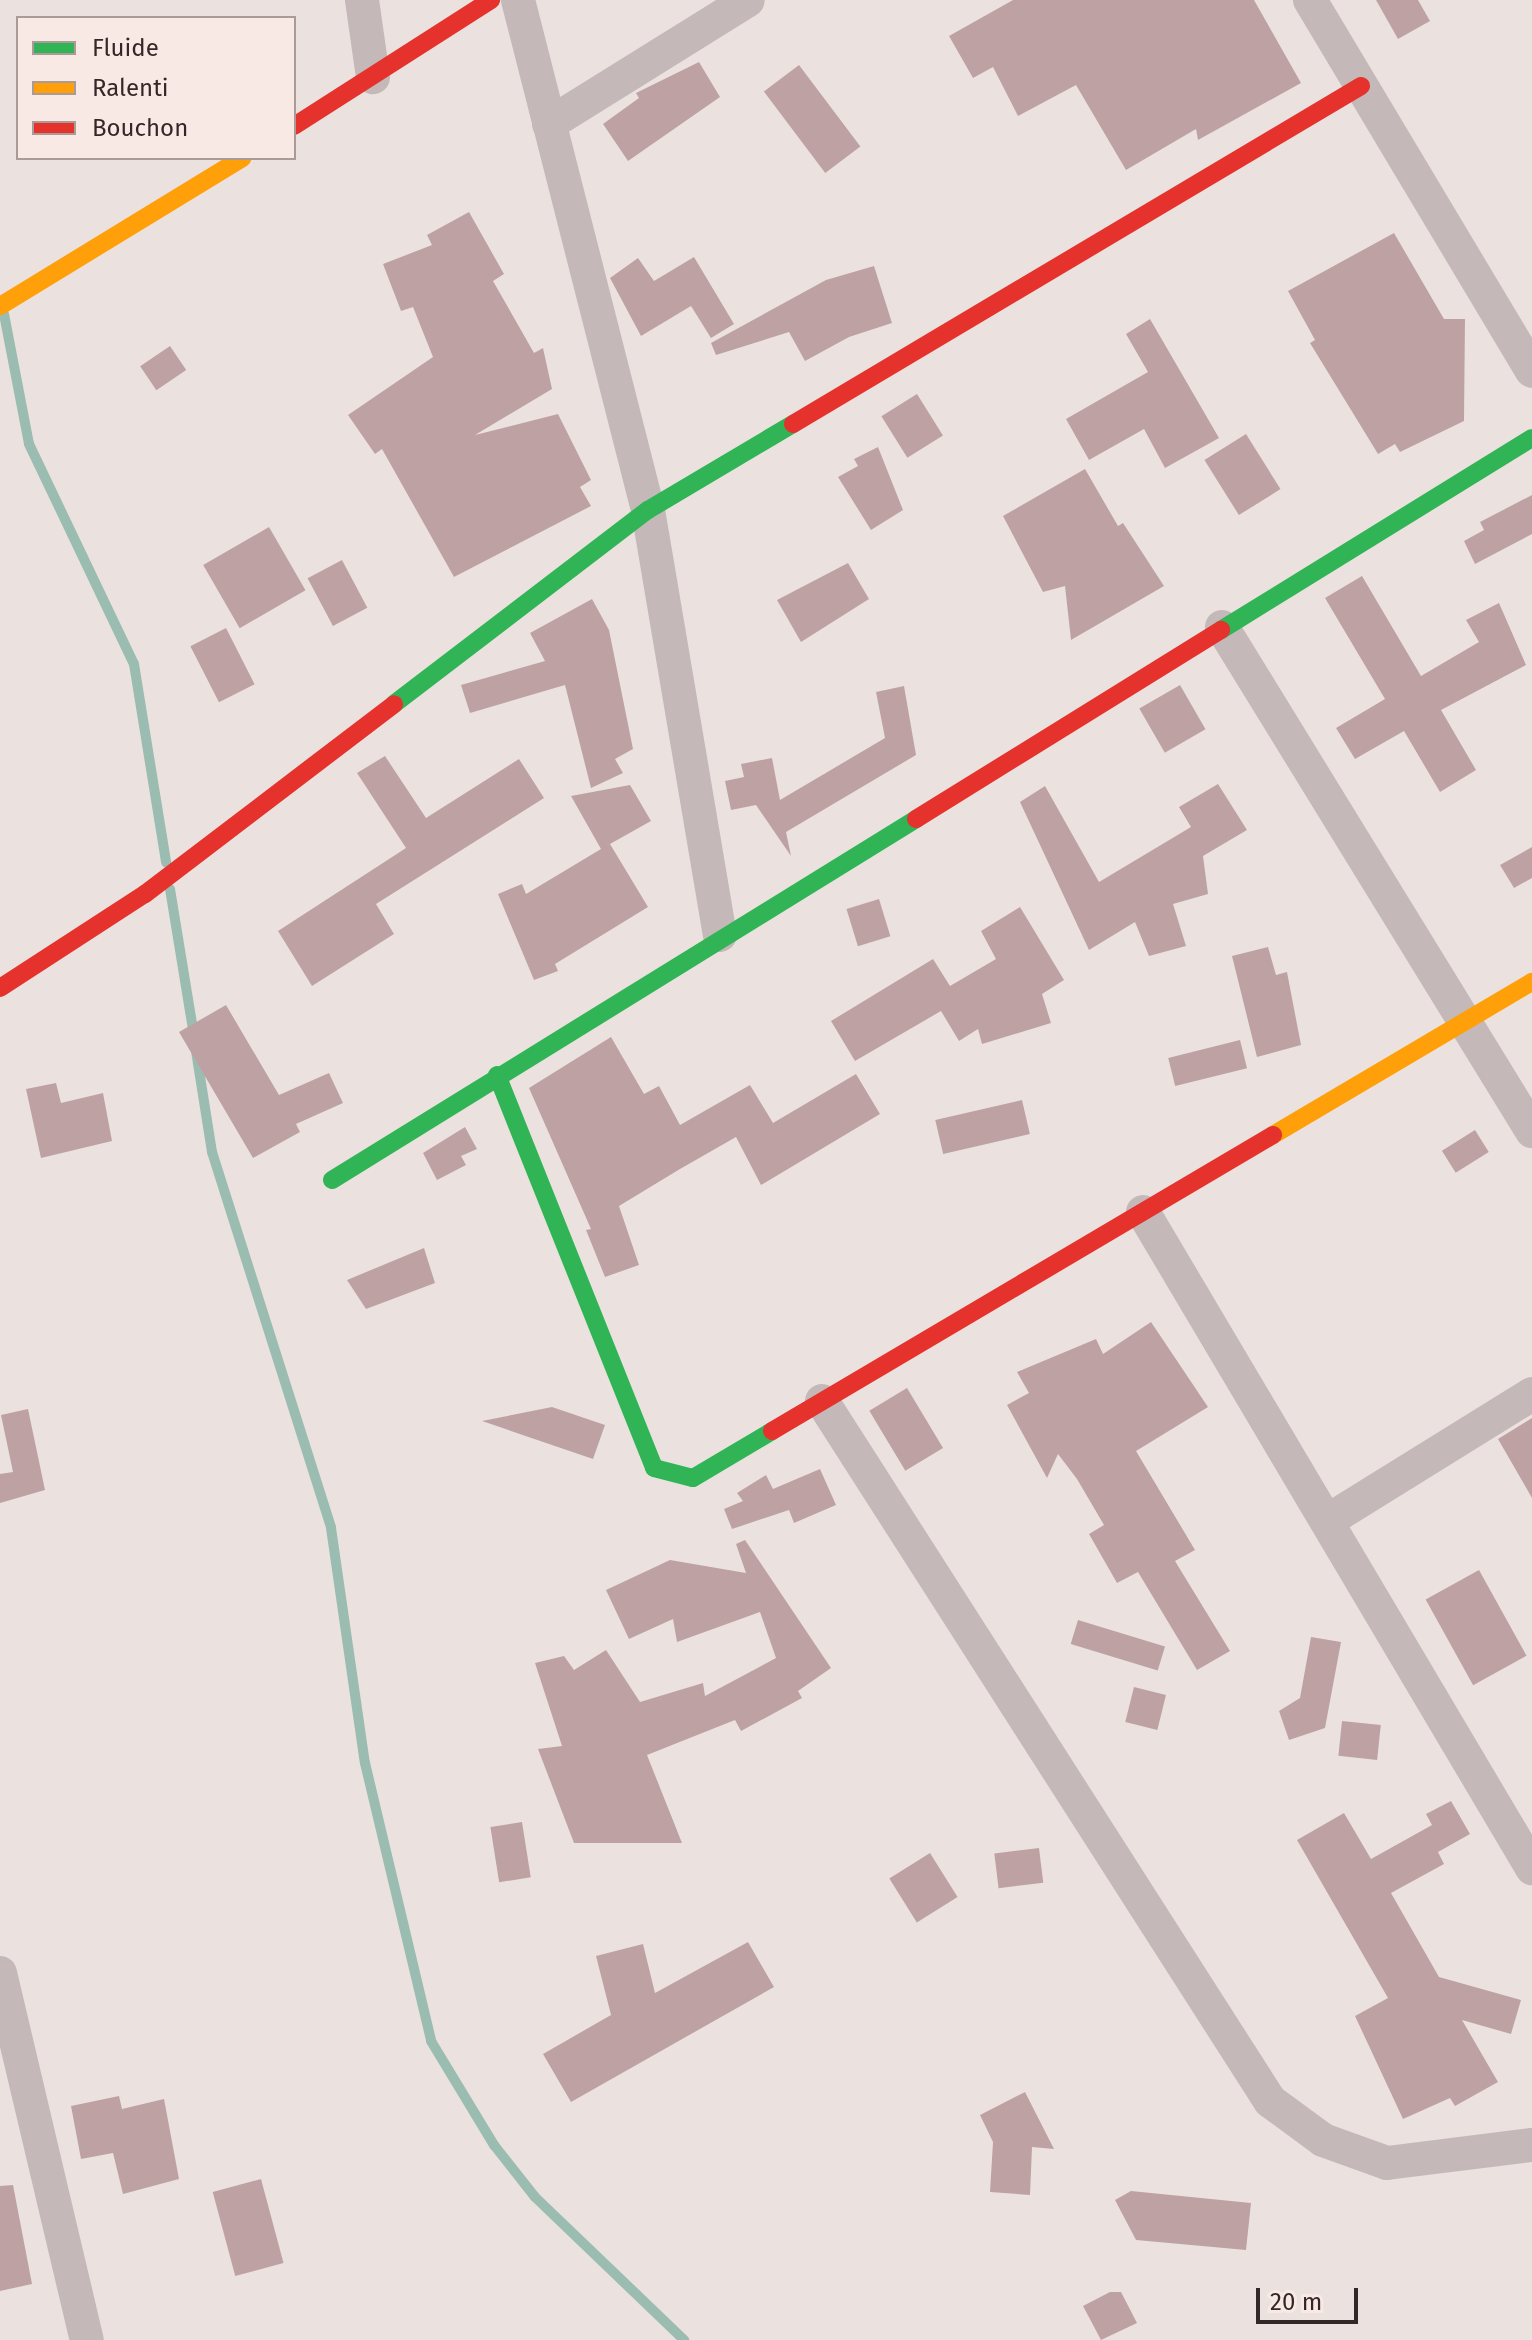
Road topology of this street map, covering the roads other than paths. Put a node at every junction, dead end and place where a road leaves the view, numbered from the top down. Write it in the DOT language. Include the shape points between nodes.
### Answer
graph roads {
  1 [pos="362,0"];
  2 [pos="491,0"];
  3 [pos="518,0"];
  4 [pos="748,0"];
  5 [pos="1310,0"];
  6 [pos="373,77"];
  7 [pos="1361,86"];
  8 [pos="549,124"];
  9 [pos="296,125"];
  10 [pos="239,160"];
  11 [pos="0,306"];
  12 [pos="1532,371"];
  13 [pos="1532,438"];
  14 [pos="648,510"];
  15 [pos="1222,627"];
  16 [pos="720,935"];
  17 [pos="1532,982"];
  18 [pos="0,988"];
  19 [pos="1465,1022"];
  20 [pos="497,1075"];
  21 [pos="1532,1131"];
  22 [pos="332,1180"];
  23 [pos="1143,1212"];
  24 [pos="1532,1394"];
  25 [pos="822,1401"];
  26 [pos="1329,1520"];
  27 [pos="1532,1868"];
  28 [pos="0,1973"];
  29 [pos="1532,2145"];
  30 [pos="87,2340"];
  1 -- 6 [label="street"];
  2 -- 6 [label="street"];
  3 -- 8 [label="street"];
  4 -- 8 [label="street"];
  5 -- 7 [label="street"];
  6 -- 9 [label="street"];
  7 -- 12 [label="street"];
  7 -- 14 [label="street"];
  8 -- 14 [label="street"];
  10 -- 11 [label="street"];
  13 -- 15 [label="street"];
  14 -- 16 [label="street"];
  14 -- 18 [label="street" via="145,894"];
  15 -- 16 [label="street"];
  15 -- 19 [label="street"];
  16 -- 20 [label="street"];
  17 -- 19 [label="street"];
  19 -- 21 [label="street"];
  19 -- 23 [label="street"];
  20 -- 22 [label="street"];
  20 -- 25 [label="street" via="654,1468 693,1478"];
  23 -- 25 [label="street"];
  23 -- 26 [label="street"];
  24 -- 26 [label="street"];
  25 -- 29 [label="street" via="1270,2101 1323,2140 1387,2163"];
  26 -- 27 [label="street"];
  28 -- 30 [label="street"];
}
